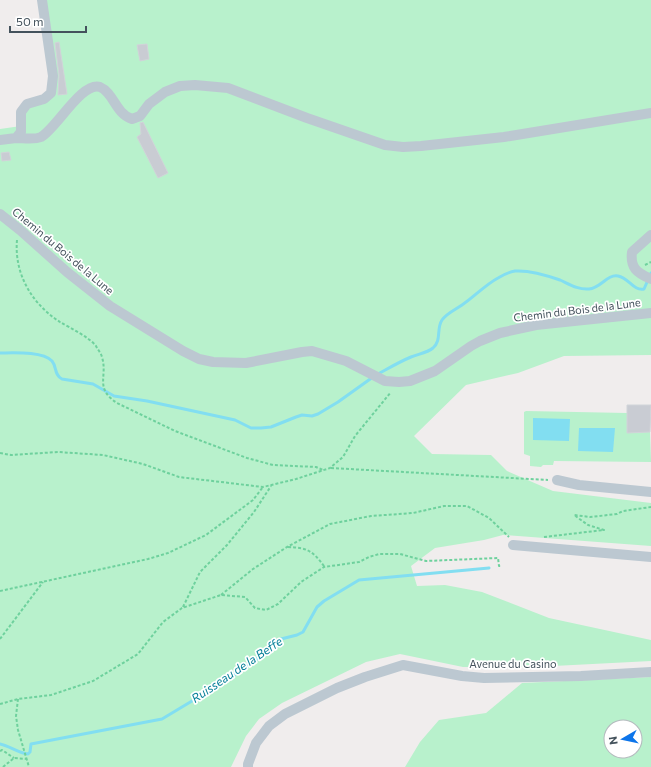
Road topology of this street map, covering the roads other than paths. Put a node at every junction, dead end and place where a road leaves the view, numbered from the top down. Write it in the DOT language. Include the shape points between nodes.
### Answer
graph roads {
  1 [pos="42,0"];
  2 [pos="651,113"];
  3 [pos="16,138"];
  4 [pos="0,140"];
  5 [pos="0,214"];
  6 [pos="651,235"];
  7 [pos="646,277"];
  8 [pos="651,313"];
  9 [pos="557,480"];
  10 [pos="651,492"];
  11 [pos="515,545"];
  12 [pos="651,557"];
  13 [pos="651,672"];
  14 [pos="248,767"];
  1 -- 3 [label="street" via="53,76 51,92 44,99 27,104 21,112 22,132"];
  2 -- 3 [label="street" via="504,137 403,147 385,145 228,88 180,86 165,92 149,104 140,116 132,119 122,113 104,90 94,87 81,94 49,131 39,138"];
  3 -- 4 [label="street"];
  5 -- 8 [label="street, Chemin du Bois de la Lune" via="110,306 183,351 199,359 213,362 246,363 312,351 346,361 387,382 410,381 435,371 471,346 500,333 536,325"];
  6 -- 7 [label="street" via="632,252 631,260 635,268"];
  9 -- 10 [label="street" via="579,485"];
  11 -- 12 [label="street"];
  13 -- 14 [label="street, Avenue du Casino" via="484,678 403,665 338,688 285,714 269,726 256,743"];
}
